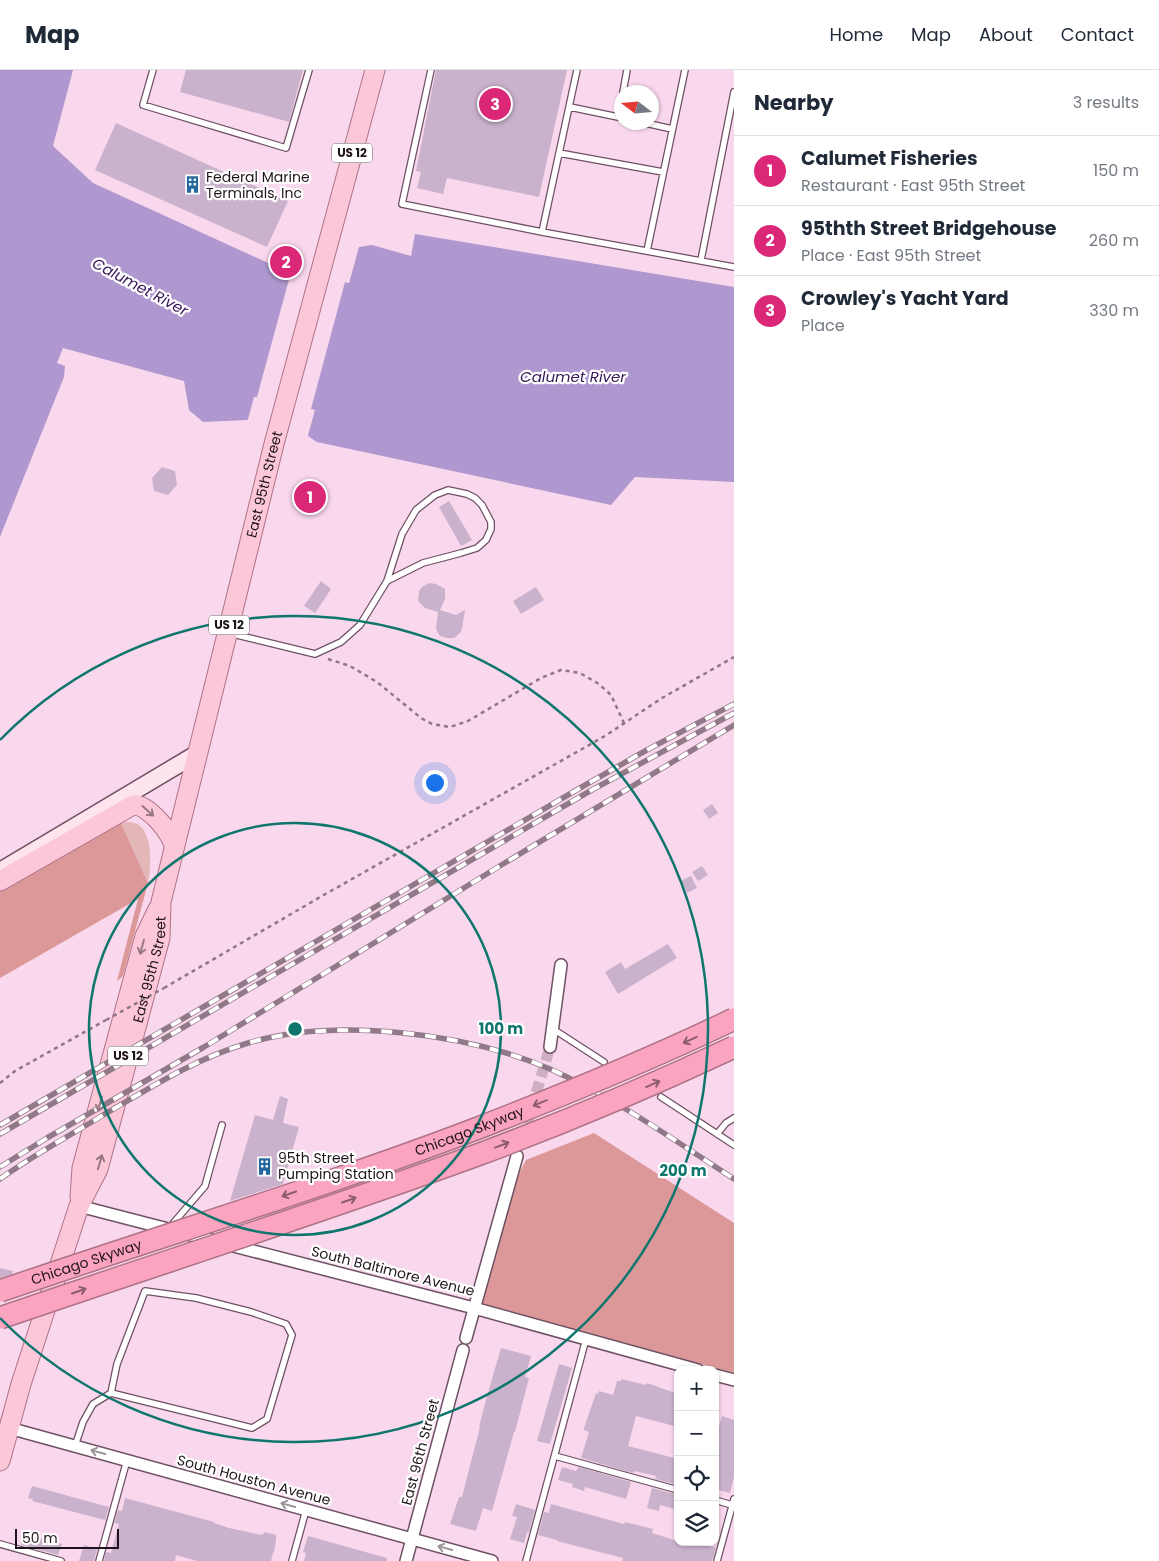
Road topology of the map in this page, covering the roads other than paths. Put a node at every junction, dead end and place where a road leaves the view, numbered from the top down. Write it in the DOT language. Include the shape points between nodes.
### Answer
graph roads {
  1 [pos="152,70"];
  2 [pos="309,70"];
  3 [pos="375,70"];
  4 [pos="431,70"];
  5 [pos="577,70"];
  6 [pos="627,70"];
  7 [pos="685,70"];
  8 [pos="624,85"];
  9 [pos="734,92"];
  10 [pos="570,107"];
  11 [pos="614,117"];
  12 [pos="659,126"];
  13 [pos="672,129"];
  14 [pos="559,153"];
  15 [pos="663,172"];
  16 [pos="542,232"];
  17 [pos="647,251"];
  18 [pos="701,260"];
  19 [pos="734,267"];
  20 [pos="387,581"];
  21 [pos="227,633"];
  22 [pos="198,753"];
  23 [pos="174,847"];
  24 [pos="0,871"];
  25 [pos="0,882"];
  26 [pos="561,966"];
  27 [pos="734,1019"];
  28 [pos="553,1029"];
  29 [pos="550,1047"];
  30 [pos="734,1047"];
  31 [pos="604,1062"];
  32 [pos="661,1097"];
  33 [pos="734,1118"];
  34 [pos="222,1125"];
  35 [pos="717,1134"];
  36 [pos="734,1146"];
  37 [pos="517,1156"];
  38 [pos="79,1206"];
  39 [pos="168,1229"];
  40 [pos="0,1291"];
  41 [pos="474,1308"];
  42 [pos="0,1318"];
  43 [pos="466,1338"];
  44 [pos="586,1339"];
  45 [pos="463,1350"];
  46 [pos="684,1366"];
  47 [pos="719,1375"];
  48 [pos="734,1380"];
  49 [pos="111,1393"];
  50 [pos="9,1428"];
  51 [pos="75,1446"];
  52 [pos="555,1456"];
  53 [pos="127,1460"];
  54 [pos="0,1461"];
  55 [pos="674,1489"];
  56 [pos="719,1500"];
  57 [pos="733,1502"];
  58 [pos="306,1510"];
  59 [pos="412,1539"];
  60 [pos="0,1544"];
  61 [pos="61,1561"];
  62 [pos="99,1561"];
  63 [pos="292,1561"];
  64 [pos="406,1561"];
  65 [pos="492,1561"];
  66 [pos="526,1561"];
  67 [pos="717,1561"];
  1 -- 2 [label="lane" via="143,105 286,148"];
  3 -- 21 [label="main road, East 95th Street / US 12" via="274,444"];
  4 -- 16 [label="lane" via="402,204"];
  5 -- 10 [label="lane"];
  6 -- 8 [label="lane"];
  7 -- 13 [label="lane"];
  9 -- 18 [label="lane"];
  10 -- 11 [label="lane"];
  10 -- 14 [label="lane"];
  12 -- 13 [label="lane"];
  13 -- 15 [label="lane"];
  14 -- 15 [label="lane"];
  14 -- 16 [label="lane"];
  15 -- 17 [label="lane"];
  16 -- 17 [label="lane"];
  17 -- 18 [label="lane"];
  18 -- 19 [label="lane"];
  20 -- 20 [label="lane" via="402,534 423,503 448,490 467,494 482,505 491,529 477,548 423,563"];
  20 -- 21 [label="lane" via="360,625 341,642 315,654"];
  21 -- 22 [label="main road, East 95th Street / US 12"];
  22 -- 23 [label="main road, East 95th Street / US 12"];
  22 -- 24 [label="main road"];
  25 -- 23 [label="main road, one-way" via="133,804 142,806 161,822"];
  23 -- 38 [label="main road, East 95th Street / US 12" via="161,902 160,938 98,1169"];
  26 -- 28 [label="street"];
  27 -- 40 [label="highway, Chicago Skyway, one-way, bridge" via="624,1069 472,1130"];
  28 -- 29 [label="street"];
  28 -- 31 [label="lane"];
  42 -- 30 [label="highway, Chicago Skyway, one-way, bridge" via="481,1154"];
  32 -- 35 [label="lane"];
  33 -- 35 [label="lane"];
  34 -- 39 [label="lane" via="204,1186"];
  35 -- 36 [label="lane"];
  37 -- 41 [label="street"];
  38 -- 39 [label="street, South Baltimore Avenue"];
  38 -- 50 [label="main road, East 95th Street / US 12"];
  39 -- 41 [label="street, South Baltimore Avenue"];
  41 -- 43 [label="street"];
  41 -- 44 [label="street, South Baltimore Avenue"];
  44 -- 46 [label="street, South Baltimore Avenue"];
  44 -- 52 [label="lane"];
  45 -- 59 [label="street, East 96th Street"];
  47 -- 48 [label="street"];
  49 -- 49 [label="lane" via="252,1428 267,1418 292,1336 286,1324 251,1312 196,1298 145,1291 117,1364"];
  49 -- 51 [label="lane" via="93,1404"];
  50 -- 51 [label="street, South Houston Avenue"];
  50 -- 54 [label="main road, East 95th Street / US 12"];
  53 -- 51 [label="street, South Houston Avenue, one-way"];
  52 -- 55 [label="lane"];
  52 -- 66 [label="lane"];
  58 -- 53 [label="street, South Houston Avenue, one-way"];
  53 -- 62 [label="lane"];
  56 -- 57 [label="lane"];
  57 -- 67 [label="lane"];
  58 -- 59 [label="street, South Houston Avenue"];
  58 -- 63 [label="lane"];
  59 -- 64 [label="street, East 96th Street"];
  65 -- 59 [label="street, South Houston Avenue, one-way"];
  60 -- 61 [label="lane"];
}
